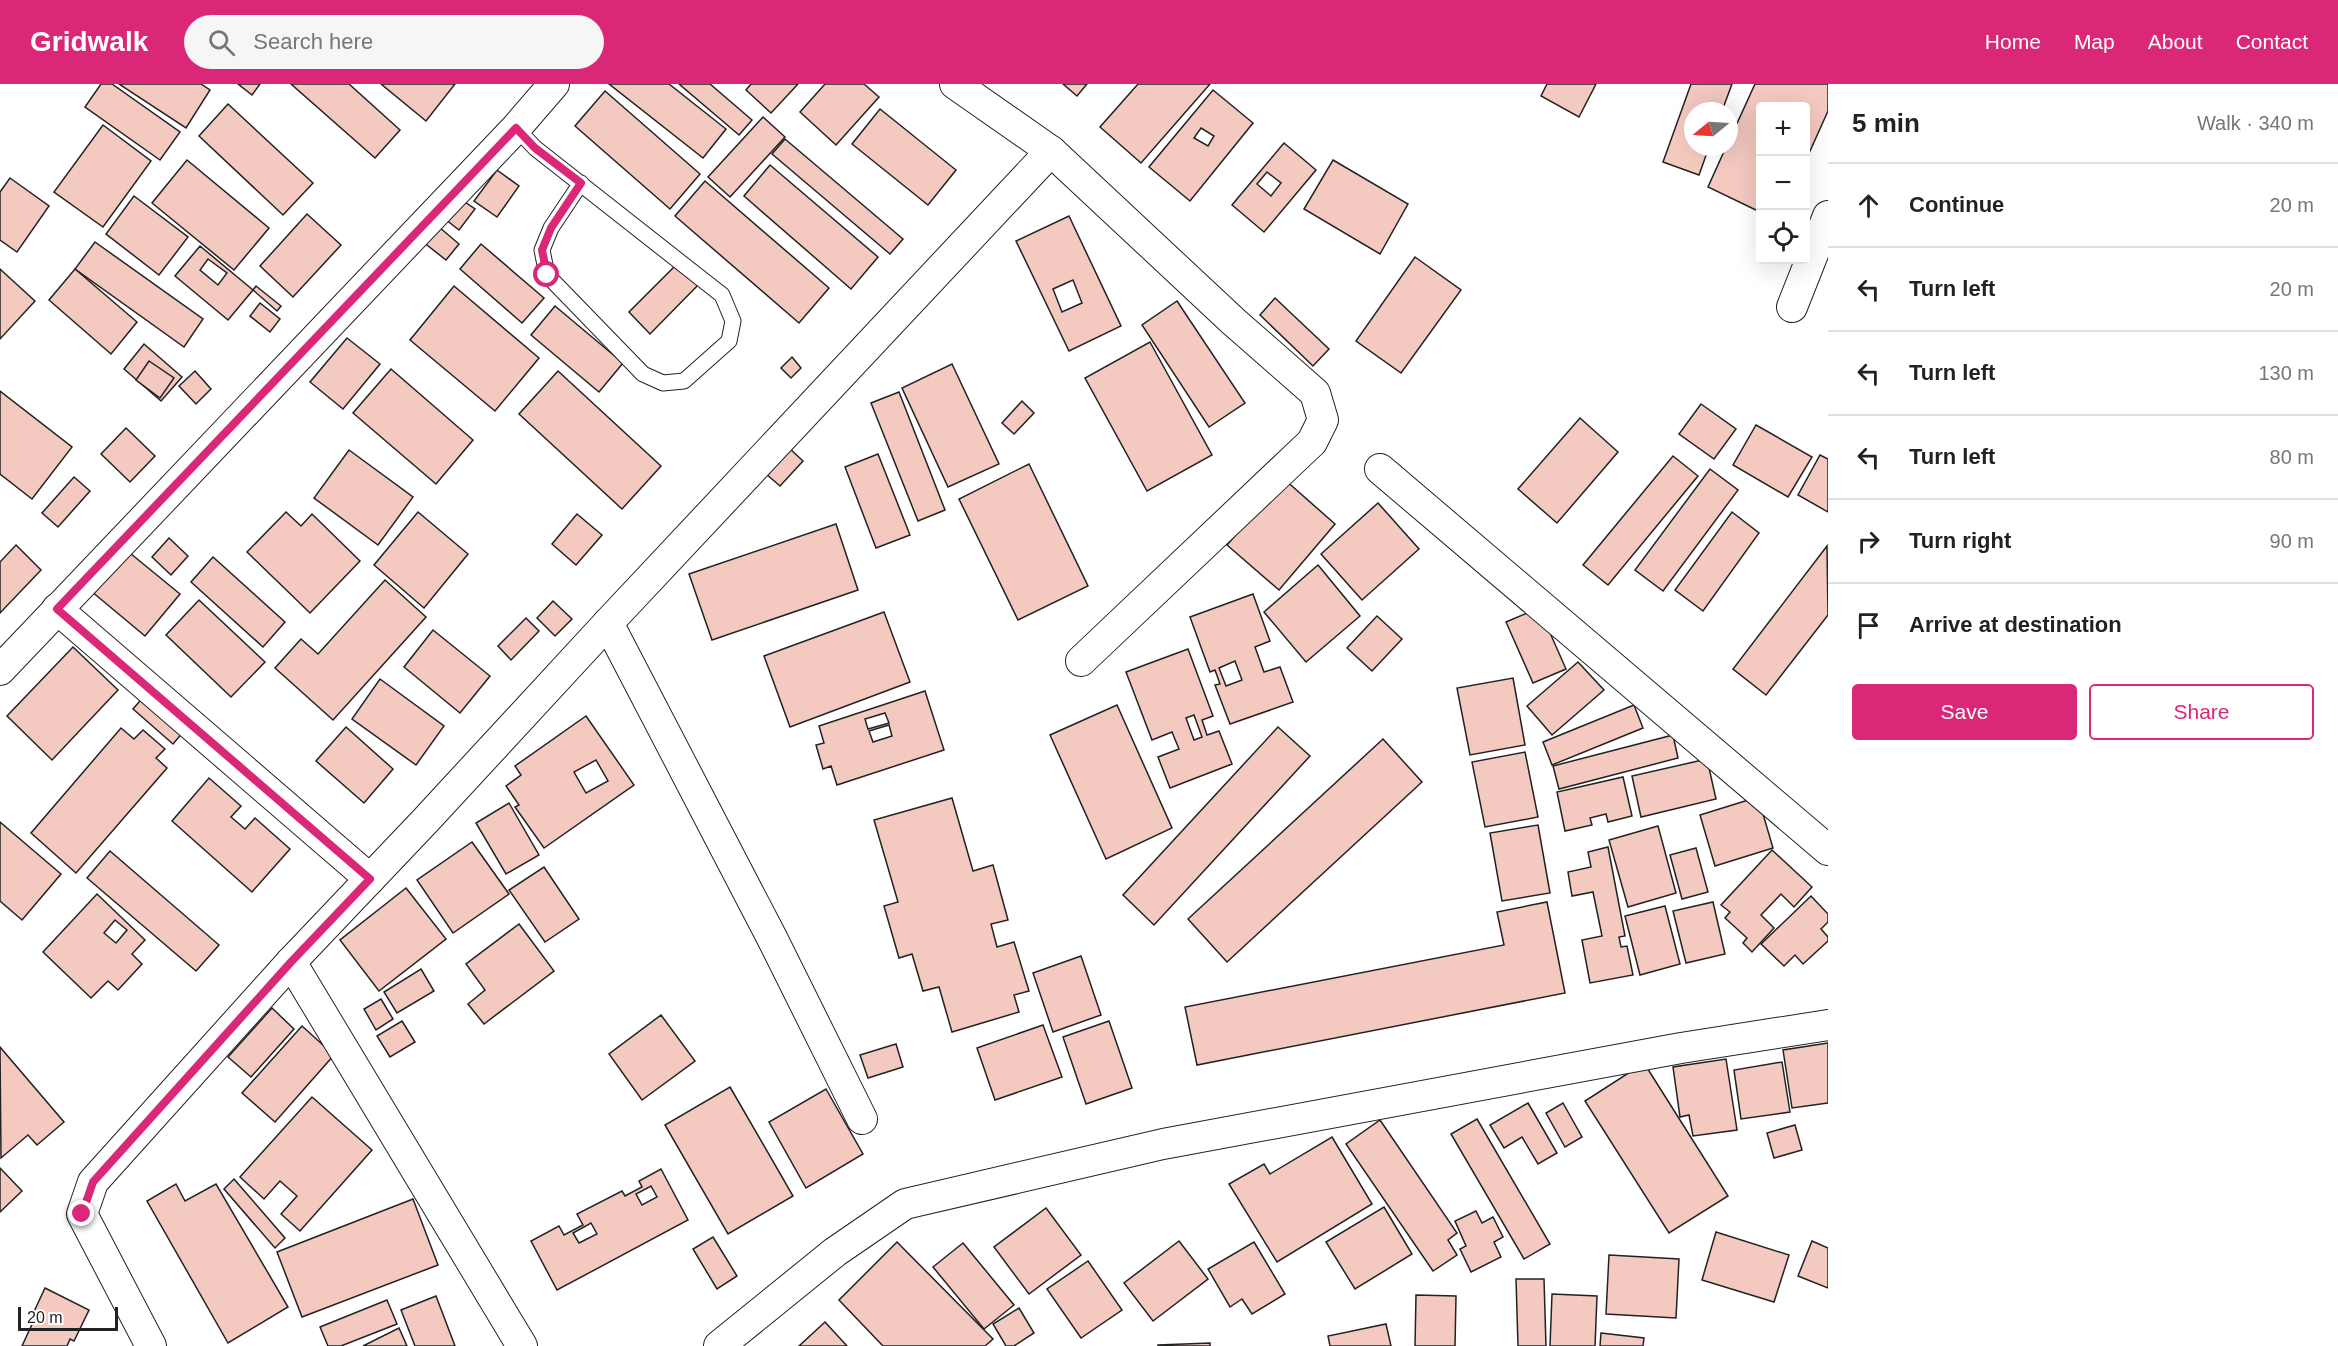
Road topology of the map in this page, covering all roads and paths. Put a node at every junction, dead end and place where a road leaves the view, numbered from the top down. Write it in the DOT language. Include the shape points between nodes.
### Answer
graph roads {
  1 [pos="554,84"];
  2 [pos="955,84"];
  3 [pos="516,128"];
  4 [pos="1051,151"];
  5 [pos="581,183"];
  6 [pos="1828,216"];
  7 [pos="1792,307"];
  8 [pos="1380,469"];
  9 [pos="57,609"];
  10 [pos="608,623"];
  11 [pos="1081,661"];
  12 [pos="0,670"];
  13 [pos="1828,850"];
  14 [pos="370,879"];
  15 [pos="291,962"];
  16 [pos="1828,1025"];
  17 [pos="862,1119"];
  18 [pos="151,1346"];
  19 [pos="522,1346"];
  20 [pos="719,1346"];
  1 -- 3 [label="street"];
  2 -- 4 [label="street"];
  3 -- 5 [label="lane"];
  3 -- 9 [label="street"];
  4 -- 10 [label="street"];
  4 -- 11 [label="street" via="1315,393 1323,420 1312,442"];
  5 -- 5 [label="lane" via="722,295 733,321 729,341 684,381 663,383 643,374 547,275 542,250 551,228"];
  6 -- 7 [label="street"];
  8 -- 13 [label="street"];
  9 -- 12 [label="street"];
  9 -- 14 [label="street"];
  10 -- 14 [label="street"];
  10 -- 17 [label="street"];
  14 -- 15 [label="street"];
  15 -- 18 [label="street" via="93,1182 82,1214"];
  15 -- 19 [label="street"];
  16 -- 20 [label="street" via="1682,1047 1163,1144 905,1204 835,1252"];
}
